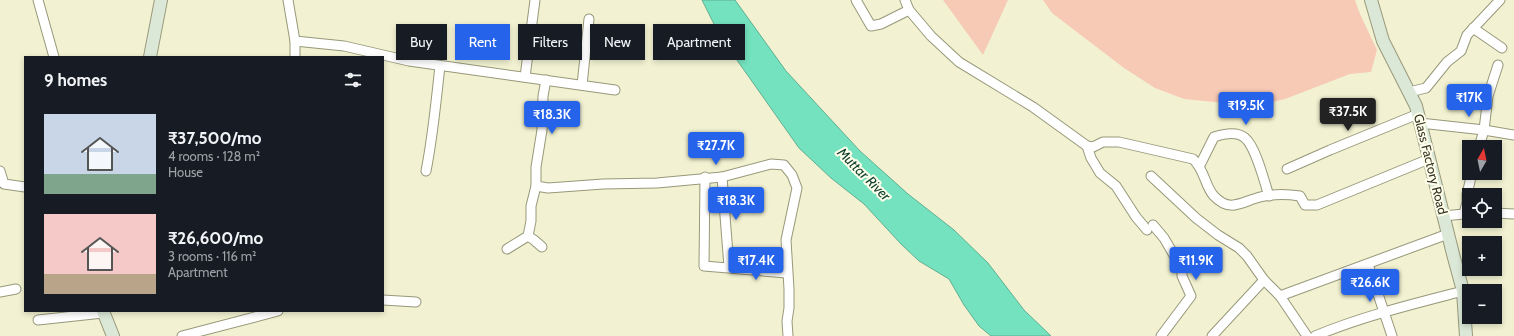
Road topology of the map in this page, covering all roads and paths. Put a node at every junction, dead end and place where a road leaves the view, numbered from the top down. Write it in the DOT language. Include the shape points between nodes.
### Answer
graph roads {
  1 [pos="38,0"];
  2 [pos="161,0"];
  3 [pos="288,0"];
  4 [pos="535,0"];
  5 [pos="856,0"];
  6 [pos="905,0"];
  7 [pos="1371,0"];
  8 [pos="1500,0"];
  9 [pos="909,10"];
  10 [pos="589,20"];
  11 [pos="1473,28"];
  12 [pos="295,40"];
  13 [pos="1502,48"];
  14 [pos="54,56"];
  15 [pos="150,56"];
  16 [pos="295,56"];
  17 [pos="1498,65"];
  18 [pos="440,66"];
  19 [pos="525,77"];
  20 [pos="546,80"];
  21 [pos="582,85"];
  22 [pos="615,90"];
  23 [pos="1409,92"];
  24 [pos="1419,118"];
  25 [pos="1484,130"];
  26 [pos="1514,135"];
  27 [pos="1481,140"];
  28 [pos="1088,146"];
  29 [pos="1429,159"];
  30 [pos="1200,165"];
  31 [pos="1288,169"];
  32 [pos="0,171"];
  33 [pos="426,171"];
  34 [pos="1151,176"];
  35 [pos="705,177"];
  36 [pos="722,177"];
  37 [pos="536,186"];
  38 [pos="24,187"];
  39 [pos="1269,196"];
  40 [pos="1513,212"];
  41 [pos="1502,213"];
  42 [pos="1462,214"];
  43 [pos="1443,216"];
  44 [pos="1448,234"];
  45 [pos="528,236"];
  46 [pos="542,248"];
  47 [pos="507,249"];
  48 [pos="1368,264"];
  49 [pos="728,267"];
  50 [pos="788,273"];
  51 [pos="1264,280"];
  52 [pos="1462,287"];
  53 [pos="16,289"];
  54 [pos="1462,291"];
  55 [pos="0,292"];
  56 [pos="1280,296"];
  57 [pos="384,300"];
  58 [pos="416,302"];
  59 [pos="103,312"];
  60 [pos="274,312"];
  61 [pos="1384,312"];
  62 [pos="38,320"];
  63 [pos="1465,324"];
  64 [pos="113,336"];
  65 [pos="182,336"];
  66 [pos="788,336"];
  67 [pos="1161,336"];
  68 [pos="1212,336"];
  69 [pos="1307,336"];
  70 [pos="1315,336"];
  71 [pos="1392,336"];
  72 [pos="1466,336"];
  1 -- 14 [label="street"];
  2 -- 15 [label="main road"];
  3 -- 12 [label="street"];
  4 -- 19 [label="street"];
  5 -- 9 [label="street" via="871,26 881,24"];
  6 -- 9 [label="street"];
  7 -- 23 [label="main road, Glass Factory Road" via="1383,41"];
  8 -- 11 [label="street"];
  9 -- 28 [label="street" via="931,36 959,62 1033,107"];
  10 -- 21 [label="street"];
  11 -- 13 [label="street"];
  11 -- 23 [label="street" via="1467,35 1461,51 1447,62 1426,88"];
  12 -- 16 [label="street"];
  12 -- 18 [label="street" via="344,46"];
  17 -- 25 [label="street" via="1488,96"];
  18 -- 19 [label="street"];
  18 -- 33 [label="street" via="432,144"];
  19 -- 20 [label="street"];
  20 -- 21 [label="street"];
  20 -- 37 [label="street"];
  21 -- 22 [label="street"];
  23 -- 24 [label="main road, Glass Factory Road"];
  24 -- 25 [label="street"];
  24 -- 29 [label="main road, Glass Factory Road"];
  24 -- 31 [label="street" via="1330,150"];
  25 -- 26 [label="street"];
  25 -- 27 [label="street"];
  28 -- 30 [label="street" via="1093,147 1103,142 1119,142 1193,159"];
  28 -- 67 [label="street" via="1091,158 1100,173 1116,186 1136,217 1164,238 1182,270 1191,296"];
  29 -- 39 [label="street" via="1317,205 1305,205 1300,196"];
  29 -- 43 [label="main road, Glass Factory Road"];
  30 -- 39 [label="street" via="1213,195 1224,205 1234,206"];
  30 -- 39 [label="street" via="1214,137 1236,134 1244,137 1255,152"];
  32 -- 38 [label="street" via="4,184"];
  34 -- 51 [label="street" via="1196,218 1239,248"];
  35 -- 36 [label="street"];
  35 -- 37 [label="street" via="548,188"];
  35 -- 49 [label="street" via="704,266"];
  36 -- 49 [label="street"];
  36 -- 50 [label="street" via="771,164 784,165 792,175 797,188 786,240"];
  37 -- 45 [label="street"];
  40 -- 41 [label="street"];
  42 -- 43 [label="street"];
  43 -- 44 [label="main road, Glass Factory Road"];
  44 -- 48 [label="street"];
  44 -- 52 [label="main road, Glass Factory Road"];
  45 -- 46 [label="street"];
  45 -- 47 [label="street"];
  48 -- 56 [label="street"];
  48 -- 61 [label="street"];
  49 -- 50 [label="street" via="734,270"];
  50 -- 66 [label="street"];
  51 -- 56 [label="street"];
  51 -- 68 [label="street"];
  53 -- 55 [label="street"];
  54 -- 61 [label="street"];
  56 -- 69 [label="street"];
  57 -- 58 [label="street"];
  59 -- 62 [label="street"];
  59 -- 64 [label="main road"];
  60 -- 65 [label="street"];
  61 -- 70 [label="street"];
  61 -- 71 [label="street"];
  63 -- 72 [label="main road, Glass Factory Road"];
}
